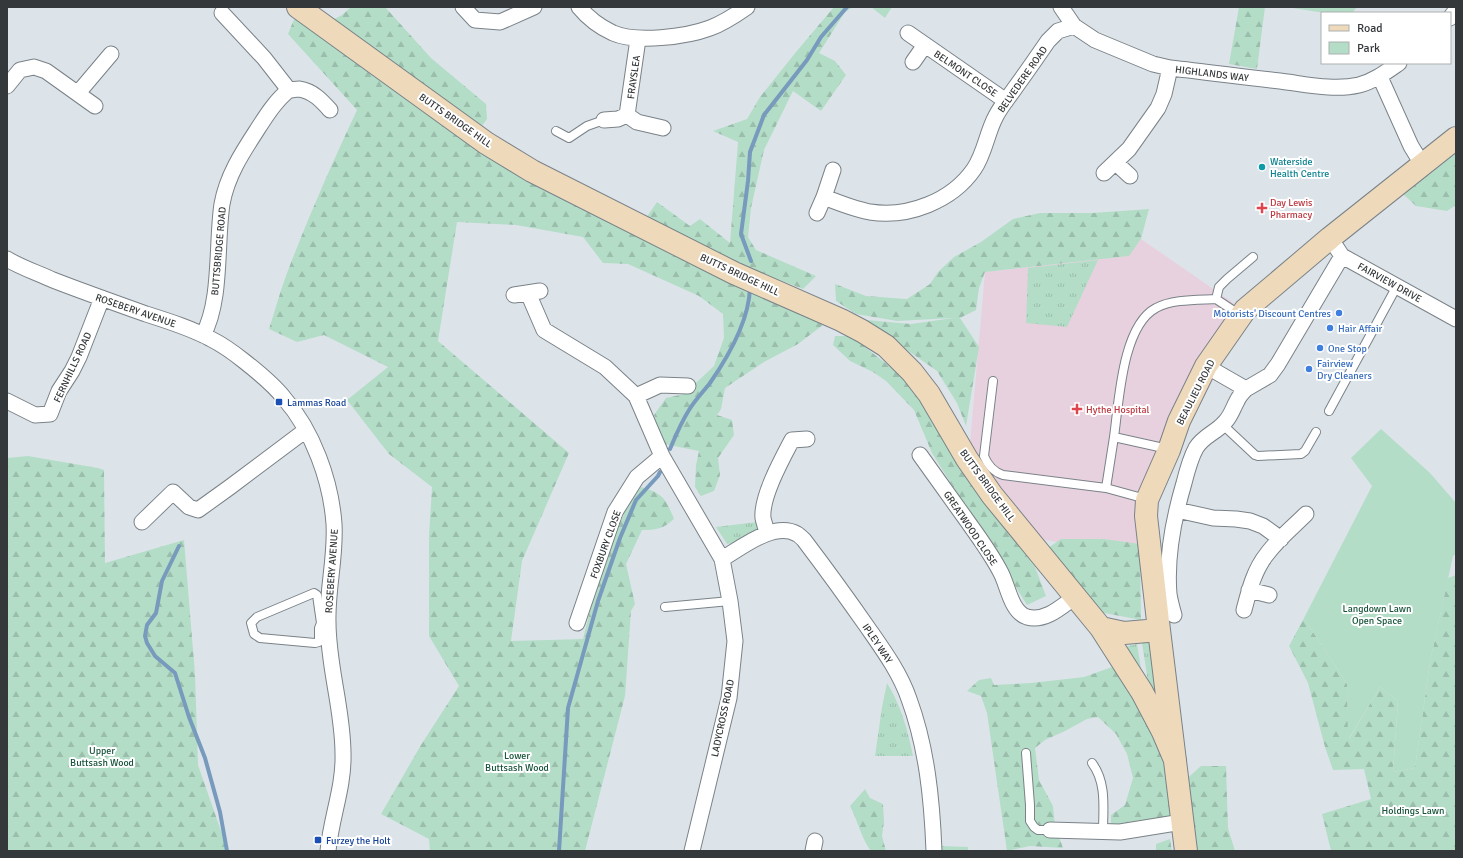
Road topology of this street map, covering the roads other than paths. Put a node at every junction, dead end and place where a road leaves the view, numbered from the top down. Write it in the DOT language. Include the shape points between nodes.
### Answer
graph roads {
  1 [pos="298,7"];
  2 [pos="463,7"];
  3 [pos="534,7"];
  4 [pos="579,7"];
  5 [pos="748,7"];
  6 [pos="1061,7"];
  7 [pos="222,14"];
  8 [pos="1074,26"];
  9 [pos="908,33"];
  10 [pos="638,39"];
  11 [pos="925,45"];
  12 [pos="111,54"];
  13 [pos="913,62"];
  14 [pos="1398,64"];
  15 [pos="1170,68"];
  16 [pos="1380,77"];
  17 [pos="7,86"];
  18 [pos="289,90"];
  19 [pos="78,93"];
  20 [pos="1006,101"];
  21 [pos="96,106"];
  22 [pos="330,110"];
  23 [pos="627,115"];
  24 [pos="604,120"];
  25 [pos="663,128"];
  26 [pos="556,131"];
  27 [pos="1456,138"];
  28 [pos="1116,163"];
  29 [pos="1422,164"];
  30 [pos="833,170"];
  31 [pos="1104,173"];
  32 [pos="1130,176"];
  33 [pos="824,197"];
  34 [pos="817,213"];
  35 [pos="1330,238"];
  36 [pos="1342,256"];
  37 [pos="1253,257"];
  38 [pos="7,259"];
  39 [pos="1397,286"];
  40 [pos="527,293"];
  41 [pos="102,298"];
  42 [pos="1216,299"];
  43 [pos="1240,316"];
  44 [pos="1456,319"];
  45 [pos="203,335"];
  46 [pos="1206,366"];
  47 [pos="993,381"];
  48 [pos="688,386"];
  49 [pos="1246,389"];
  50 [pos="636,396"];
  51 [pos="7,400"];
  52 [pos="1330,411"];
  53 [pos="1223,425"];
  54 [pos="306,430"];
  55 [pos="1316,432"];
  56 [pos="1114,437"];
  57 [pos="807,438"];
  58 [pos="1169,450"];
  59 [pos="920,455"];
  60 [pos="662,456"];
  61 [pos="1106,488"];
  62 [pos="1147,500"];
  63 [pos="1177,510"];
  64 [pos="1306,514"];
  65 [pos="142,522"];
  66 [pos="767,533"];
  67 [pos="1281,539"];
  68 [pos="722,559"];
  69 [pos="1249,590"];
  70 [pos="1268,595"];
  71 [pos="1076,596"];
  72 [pos="730,601"];
  73 [pos="665,607"];
  74 [pos="1244,610"];
  75 [pos="1174,615"];
  76 [pos="324,623"];
  77 [pos="577,623"];
  78 [pos="1101,628"];
  79 [pos="1158,630"];
  80 [pos="1026,753"];
  81 [pos="1175,760"];
  82 [pos="1092,763"];
  83 [pos="1182,822"];
  84 [pos="1050,830"];
  85 [pos="1103,832"];
  86 [pos="328,851"];
  87 [pos="692,851"];
  88 [pos="934,851"];
  89 [pos="1186,851"];
  1 -- 71 [label="street, BUTTS BRIDGE HILL" via="486,143 532,171 734,273 841,320 886,346 912,372 929,394 992,495"];
  2 -- 3 [label="street" via="475,20 500,22"];
  4 -- 10 [label="street" via="588,18 614,33"];
  5 -- 10 [label="street" via="710,28 677,36"];
  6 -- 8 [label="street, HIGHLANDS WAY"];
  7 -- 18 [label="street" via="264,58"];
  8 -- 15 [label="street, HIGHLANDS WAY" via="1095,40 1153,64"];
  8 -- 20 [label="street, BELVEDERE ROAD" via="1058,31 1053,36"];
  9 -- 11 [label="street, BELMONT CLOSE"];
  10 -- 23 [label="street, FRAYSLEA"];
  11 -- 13 [label="street, BELMONT CLOSE"];
  11 -- 20 [label="street, BELMONT CLOSE"];
  12 -- 19 [label="street"];
  14 -- 16 [label="street, HIGHLANDS WAY"];
  15 -- 16 [label="street, HIGHLANDS WAY" via="1331,87 1359,85"];
  15 -- 28 [label="street" via="1158,108"];
  16 -- 29 [label="street" via="1411,146"];
  17 -- 19 [label="street" via="20,70 34,67 46,71"];
  18 -- 22 [label="street" via="310,93"];
  18 -- 45 [label="street, BUTTSBRIDGE ROAD" via="278,101 246,147 228,181 220,219 213,307"];
  19 -- 21 [label="street"];
  20 -- 33 [label="street, BELVEDERE ROAD" via="993,120 974,168 959,185 929,205 908,211 879,213 861,210"];
  23 -- 24 [label="street"];
  23 -- 25 [label="street" via="637,122"];
  24 -- 26 [label="lane" via="587,126 569,138"];
  27 -- 29 [label="street, BEAULIEU ROAD"];
  28 -- 31 [label="street"];
  28 -- 32 [label="street"];
  29 -- 35 [label="street, BEAULIEU ROAD"];
  30 -- 33 [label="street"];
  33 -- 34 [label="street"];
  35 -- 36 [label="street, FAIRVIEW DRIVE"];
  35 -- 43 [label="street, BEAULIEU ROAD"];
  36 -- 39 [label="street, FAIRVIEW DRIVE"];
  36 -- 49 [label="street" via="1274,370"];
  37 -- 42 [label="lane" via="1219,287"];
  38 -- 41 [label="street, ROSEBERY AVENUE"];
  39 -- 44 [label="street, FAIRVIEW DRIVE"];
  39 -- 52 [label="lane"];
  40 -- 50 [label="street" via="544,330 605,367"];
  41 -- 45 [label="street, ROSEBERY AVENUE"];
  41 -- 51 [label="street, FERNHILLS ROAD" via="79,357 59,391 50,414 35,415"];
  42 -- 43 [label="lane"];
  42 -- 56 [label="lane" via="1166,304 1149,312 1142,320 1124,364"];
  43 -- 46 [label="street, BEAULIEU ROAD"];
  45 -- 54 [label="street, ROSEBERY AVENUE" via="234,354 269,382 292,408"];
  46 -- 49 [label="street"];
  46 -- 58 [label="street, BEAULIEU ROAD"];
  47 -- 61 [label="lane" via="984,456 996,473"];
  48 -- 50 [label="street" via="660,385"];
  49 -- 53 [label="street"];
  50 -- 60 [label="street, LADYCROSS ROAD"];
  53 -- 55 [label="lane" via="1258,456 1301,454"];
  53 -- 63 [label="street" via="1206,436 1196,449 1187,471"];
  54 -- 65 [label="street" via="198,510 190,508 173,492"];
  54 -- 76 [label="street, ROSEBERY AVENUE" via="325,476 331,499 333,568"];
  56 -- 58 [label="lane"];
  56 -- 61 [label="lane"];
  57 -- 66 [label="street" via="790,434 766,497 763,518"];
  58 -- 62 [label="street, BEAULIEU ROAD"];
  59 -- 71 [label="street, GREATWOOD CLOSE" via="981,541 1002,574 1011,601 1020,612 1036,618 1048,615"];
  60 -- 68 [label="street, LADYCROSS ROAD"];
  60 -- 77 [label="street, FOXBURY CLOSE" via="637,477 615,512"];
  61 -- 62 [label="lane"];
  62 -- 79 [label="street, BEAULIEU ROAD" via="1146,516"];
  63 -- 67 [label="street" via="1213,518 1250,521 1263,526"];
  63 -- 75 [label="street" via="1169,584"];
  64 -- 67 [label="street"];
  66 -- 68 [label="street, IPLEY WAY"];
  66 -- 88 [label="street, IPLEY WAY" via="777,530 788,531 804,540 844,592 902,681 924,749"];
  67 -- 69 [label="street" via="1262,560"];
  68 -- 72 [label="street, LADYCROSS ROAD"];
  69 -- 70 [label="street"];
  69 -- 74 [label="street"];
  71 -- 78 [label="street, BUTTS BRIDGE HILL"];
  72 -- 73 [label="lane"];
  72 -- 87 [label="street, LADYCROSS ROAD" via="735,641 729,698"];
  76 -- 76 [label="lane" via="319,628 319,642 314,643 260,638 254,634 251,623 257,617 314,593 317,595"];
  76 -- 86 [label="street, ROSEBERY AVENUE" via="341,719 343,755 342,779"];
  78 -- 79 [label="street" via="1124,633"];
  78 -- 81 [label="street, BUTTS BRIDGE HILL" via="1142,692"];
  79 -- 81 [label="street, BEAULIEU ROAD"];
  80 -- 84 [label="lane" via="1030,821 1038,830"];
  81 -- 83 [label="street, BEAULIEU ROAD"];
  82 -- 85 [label="lane" via="1100,776 1103,789"];
  83 -- 85 [label="street" via="1137,830"];
  83 -- 89 [label="street, BEAULIEU ROAD"];
  84 -- 85 [label="street"];
}
